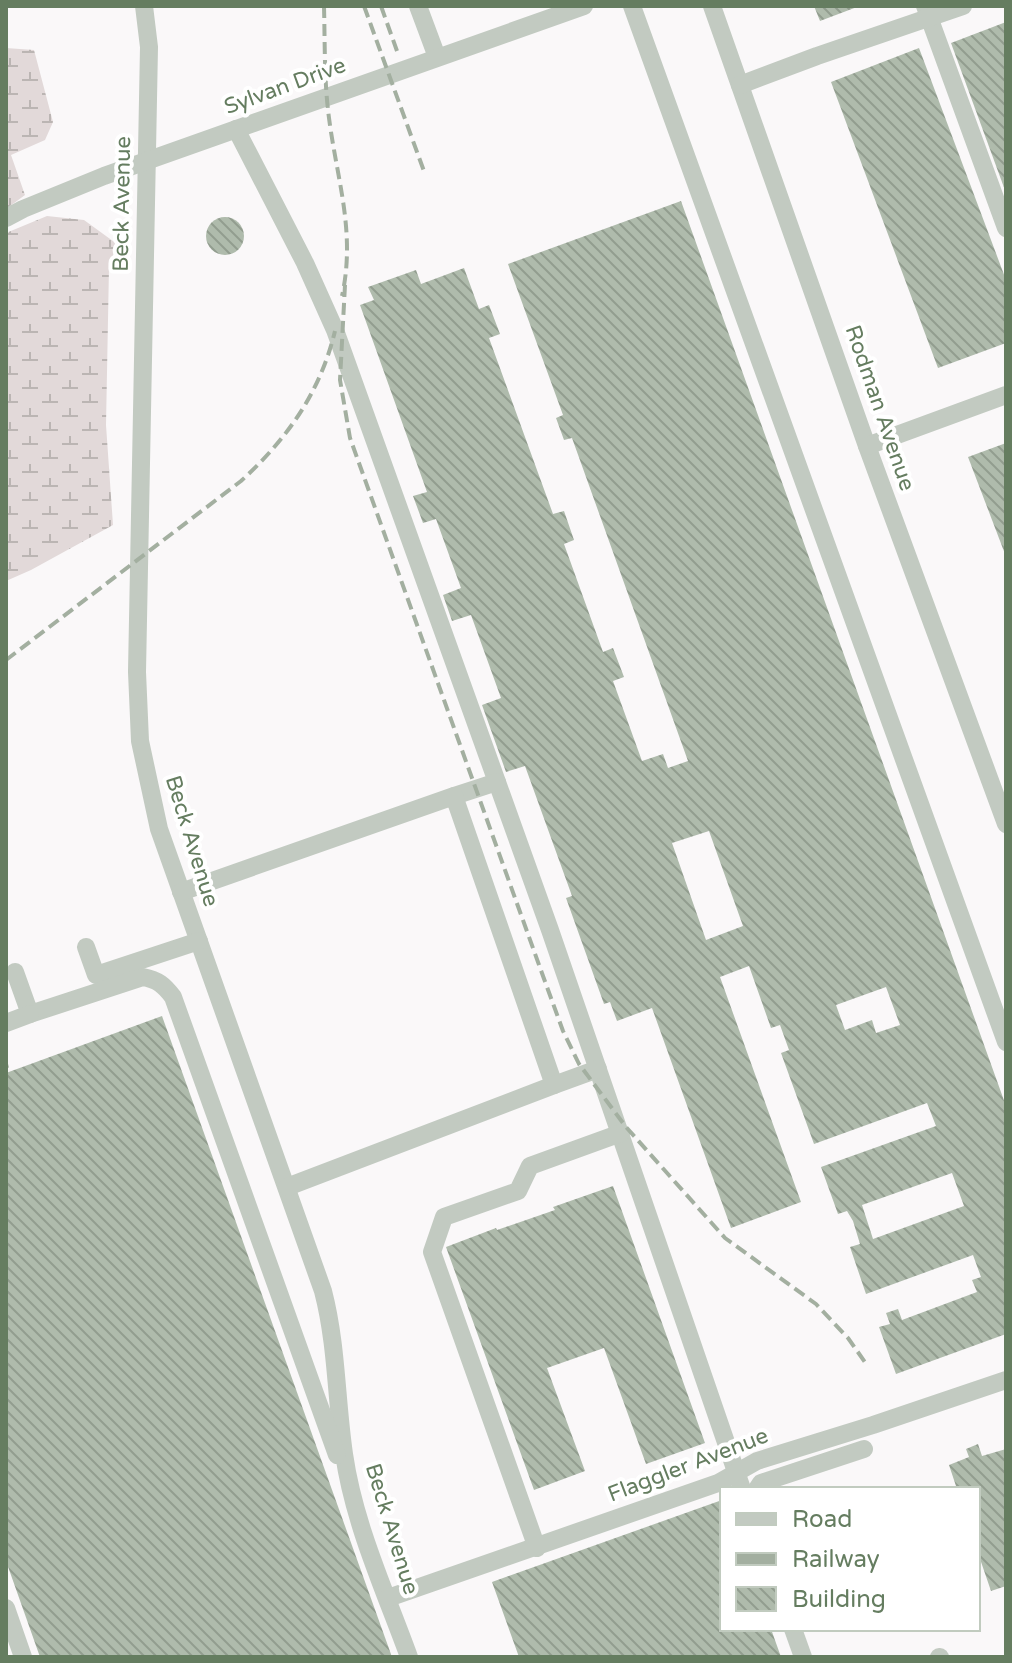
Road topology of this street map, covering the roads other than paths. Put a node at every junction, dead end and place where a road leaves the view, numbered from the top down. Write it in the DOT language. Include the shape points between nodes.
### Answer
graph roads {
  1 [pos="144,6"];
  2 [pos="418,6"];
  3 [pos="584,6"];
  4 [pos="632,6"];
  5 [pos="712,6"];
  6 [pos="963,6"];
  7 [pos="927,12"];
  8 [pos="437,57"];
  9 [pos="740,85"];
  10 [pos="236,129"];
  11 [pos="147,161"];
  12 [pos="6,218"];
  13 [pos="1006,228"];
  14 [pos="1006,395"];
  15 [pos="867,446"];
  16 [pos="497,782"];
  17 [pos="454,796"];
  18 [pos="1006,824"];
  19 [pos="181,892"];
  20 [pos="199,941"];
  21 [pos="86,947"];
  22 [pos="15,972"];
  23 [pos="30,1014"];
  24 [pos="6,1023"];
  25 [pos="1006,1042"];
  26 [pos="598,1069"];
  27 [pos="554,1085"];
  28 [pos="621,1133"];
  29 [pos="287,1187"];
  30 [pos="1006,1380"];
  31 [pos="864,1449"];
  32 [pos="739,1481"];
  33 [pos="758,1487"];
  34 [pos="356,1510"];
  35 [pos="537,1548"];
  36 [pos="388,1598"];
  37 [pos="6,1608"];
  38 [pos="794,1631"];
  39 [pos="23,1657"];
  40 [pos="409,1657"];
  41 [pos="803,1657"];
  1 -- 11 [label="street, Beck Avenue" via="149,47"];
  2 -- 8 [label="street"];
  3 -- 8 [label="street, Sylvan Drive"];
  4 -- 25 [label="street"];
  5 -- 9 [label="street, Rodman Avenue"];
  6 -- 7 [label="street"];
  7 -- 9 [label="street"];
  7 -- 13 [label="street"];
  8 -- 10 [label="street, Sylvan Drive"];
  9 -- 15 [label="street, Rodman Avenue"];
  10 -- 11 [label="street, Sylvan Drive"];
  10 -- 16 [label="street" via="335,330"];
  11 -- 12 [label="street, Sylvan Drive"];
  11 -- 19 [label="street, Beck Avenue" via="138,718 156,816"];
  14 -- 15 [label="street"];
  15 -- 18 [label="street, Rodman Avenue"];
  16 -- 17 [label="street"];
  16 -- 26 [label="street"];
  17 -- 19 [label="street"];
  17 -- 27 [label="street"];
  19 -- 20 [label="street, Beck Avenue"];
  20 -- 21 [label="street" via="96,975"];
  20 -- 29 [label="street, Beck Avenue"];
  22 -- 23 [label="street"];
  23 -- 24 [label="street"];
  23 -- 34 [label="street" via="143,977 165,986 173,997"];
  26 -- 27 [label="street"];
  26 -- 28 [label="street"];
  27 -- 29 [label="street"];
  28 -- 32 [label="street"];
  28 -- 35 [label="street" via="530,1166 518,1191 444,1217 432,1252"];
  29 -- 34 [label="street, Beck Avenue" via="331,1320 344,1454"];
  30 -- 32 [label="street, Flaggler Avenue" via="757,1461"];
  31 -- 33 [label="street"];
  32 -- 35 [label="street, Flaggler Avenue" via="718,1483"];
  34 -- 36 [label="street, Beck Avenue"];
  35 -- 36 [label="street, Flaggler Avenue"];
  36 -- 40 [label="street, Beck Avenue"];
  37 -- 39 [label="street"];
  38 -- 41 [label="street"];
}
